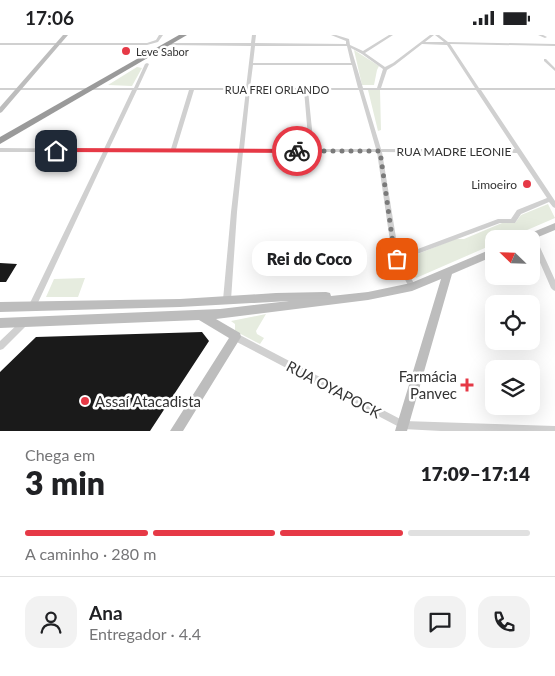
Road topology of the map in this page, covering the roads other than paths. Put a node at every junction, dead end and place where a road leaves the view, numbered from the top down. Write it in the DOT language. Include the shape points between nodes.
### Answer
graph roads {
  1 [pos="66,35"];
  2 [pos="161,35"];
  3 [pos="173,35"];
  4 [pos="184,35"];
  5 [pos="254,35"];
  6 [pos="333,35"];
  7 [pos="356,35"];
  8 [pos="391,35"];
  9 [pos="432,35"];
  10 [pos="437,35"];
  11 [pos="540,35"];
  12 [pos="545,37"];
  13 [pos="348,43"];
  14 [pos="422,43"];
  15 [pos="0,44"];
  16 [pos="58,44"];
  17 [pos="168,44"];
  18 [pos="448,44"];
  19 [pos="253,45"];
  20 [pos="555,45"];
  21 [pos="363,53"];
  22 [pos="545,60"];
  23 [pos="147,64"];
  24 [pos="251,64"];
  25 [pos="353,64"];
  26 [pos="385,69"];
  27 [pos="555,70"];
  28 [pos="0,89"];
  29 [pos="19,89"];
  30 [pos="79,89"];
  31 [pos="91,89"];
  32 [pos="134,89"];
  33 [pos="192,89"];
  34 [pos="249,89"];
  35 [pos="306,89"];
  36 [pos="361,89"];
  37 [pos="379,89"];
  38 [pos="477,89"];
  39 [pos="555,89"];
  40 [pos="0,111"];
  41 [pos="0,133"];
  42 [pos="0,141"];
  43 [pos="0,150"];
  44 [pos="106,151"];
  45 [pos="173,151"];
  46 [pos="241,151"];
  47 [pos="312,151"];
  48 [pos="380,151"];
  49 [pos="519,151"];
  50 [pos="551,199"];
  51 [pos="555,206"];
  52 [pos="555,226"];
  53 [pos="540,232"];
  54 [pos="485,256"];
  55 [pos="397,259"];
  56 [pos="540,260"];
  57 [pos="448,271"];
  58 [pos="412,287"];
  59 [pos="555,288"];
  60 [pos="352,298"];
  61 [pos="228,300"];
  62 [pos="0,307"];
  63 [pos="32,307"];
  64 [pos="201,315"];
  65 [pos="25,322"];
  66 [pos="0,323"];
  67 [pos="236,337"];
  68 [pos="0,346"];
  69 [pos="402,428"];
  70 [pos="444,429"];
  71 [pos="176,431"];
  72 [pos="555,431"];
  1 -- 16 [label="street"];
  2 -- 16 [label="street" via="155,42 145,44"];
  3 -- 30 [label="highway"];
  4 -- 17 [label="highway"];
  5 -- 19 [label="street"];
  6 -- 13 [label="street"];
  7 -- 13 [label="street"];
  8 -- 21 [label="street"];
  9 -- 14 [label="street"];
  10 -- 18 [label="street"];
  11 -- 12 [label="street"];
  13 -- 19 [label="street"];
  13 -- 21 [label="street"];
  13 -- 25 [label="street"];
  14 -- 18 [label="street"];
  14 -- 26 [label="street"];
  15 -- 16 [label="street"];
  16 -- 29 [label="street"];
  17 -- 19 [label="street"];
  17 -- 31 [label="highway"];
  18 -- 20 [label="street"];
  18 -- 38 [label="street"];
  19 -- 24 [label="street"];
  21 -- 26 [label="street"];
  22 -- 27 [label="street"];
  23 -- 32 [label="street"];
  24 -- 25 [label="street"];
  24 -- 34 [label="street"];
  25 -- 36 [label="street"];
  26 -- 37 [label="street"];
  28 -- 29 [label="street, RUA FREI ORLANDO"];
  29 -- 30 [label="street, RUA FREI ORLANDO"];
  29 -- 40 [label="main road"];
  30 -- 31 [label="street, RUA FREI ORLANDO"];
  30 -- 41 [label="highway"];
  31 -- 32 [label="street, RUA FREI ORLANDO"];
  31 -- 42 [label="highway"];
  32 -- 33 [label="street, RUA FREI ORLANDO"];
  32 -- 44 [label="street"];
  33 -- 34 [label="street, RUA FREI ORLANDO"];
  33 -- 45 [label="street"];
  34 -- 35 [label="street, RUA FREI ORLANDO"];
  34 -- 46 [label="street"];
  35 -- 36 [label="street, RUA FREI ORLANDO"];
  35 -- 47 [label="street"];
  36 -- 37 [label="street, RUA FREI ORLANDO"];
  36 -- 48 [label="street"];
  37 -- 38 [label="street, RUA FREI ORLANDO"];
  38 -- 39 [label="street, RUA FREI ORLANDO"];
  38 -- 49 [label="street"];
  43 -- 44 [label="street, RUA MADRE LEONIE"];
  44 -- 45 [label="street, RUA MADRE LEONIE"];
  44 -- 63 [label="street"];
  45 -- 46 [label="street, RUA MADRE LEONIE"];
  46 -- 47 [label="street, RUA MADRE LEONIE"];
  46 -- 61 [label="street"];
  47 -- 48 [label="street, RUA MADRE LEONIE"];
  48 -- 49 [label="street, RUA MADRE LEONIE"];
  48 -- 55 [label="street"];
  49 -- 50 [label="street"];
  50 -- 51 [label="street"];
  50 -- 55 [label="street" via="519,212 513,221 500,221"];
  52 -- 53 [label="main road"];
  54 -- 57 [label="main road"];
  55 -- 58 [label="street"];
  56 -- 59 [label="street"];
  57 -- 58 [label="main road"];
  57 -- 69 [label="main road"];
  58 -- 60 [label="main road"];
  60 -- 61 [label="main road" via="316,296"];
  60 -- 64 [label="main road"];
  61 -- 63 [label="main road"];
  62 -- 63 [label="main road"];
  64 -- 65 [label="main road"];
  64 -- 67 [label="street"];
  65 -- 66 [label="main road"];
  65 -- 68 [label="street"];
  67 -- 69 [label="street, RUA OYAPOCK"];
  67 -- 71 [label="main road"];
  69 -- 70 [label="street, RUA OYAPOCK"];
  70 -- 72 [label="street, RUA OYAPOCK"];
}
